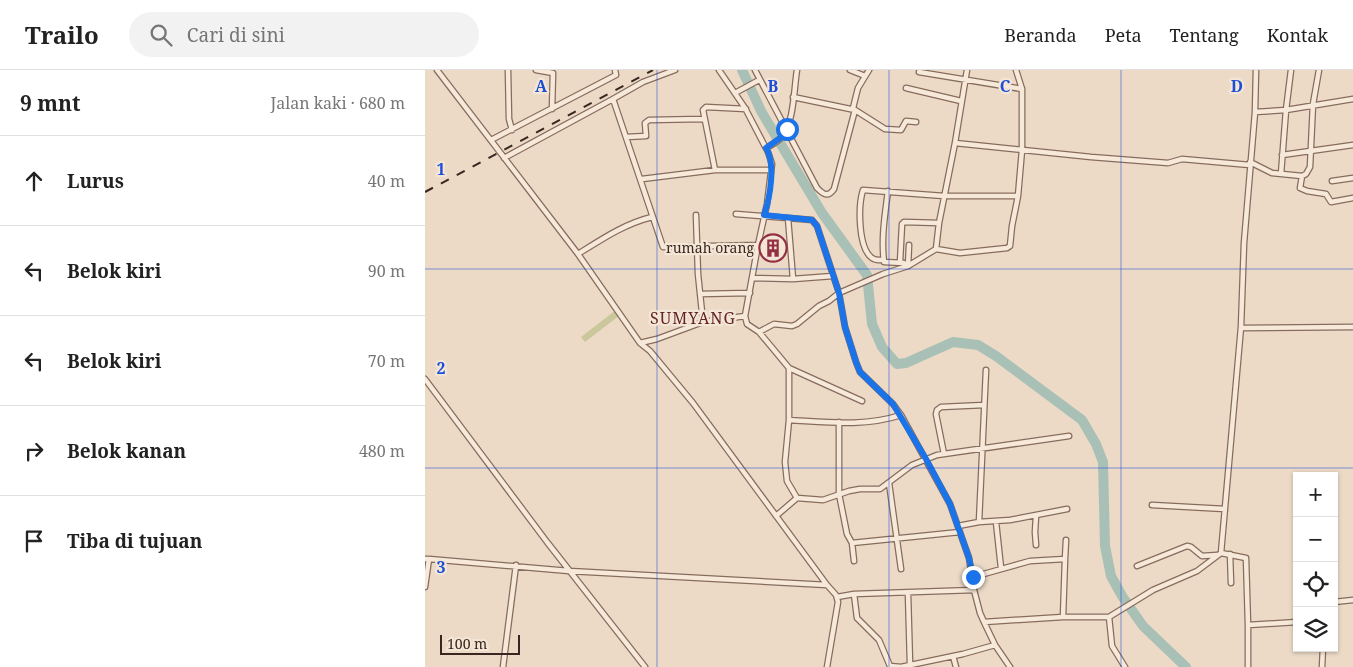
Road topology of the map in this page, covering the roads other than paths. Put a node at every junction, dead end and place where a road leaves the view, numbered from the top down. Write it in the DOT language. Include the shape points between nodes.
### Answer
graph roads {
  1 [pos="437,70"];
  2 [pos="508,70"];
  3 [pos="537,70"];
  4 [pos="615,70"];
  5 [pos="675,70"];
  6 [pos="719,70"];
  7 [pos="755,70"];
  8 [pos="797,70"];
  9 [pos="850,70"];
  10 [pos="869,70"];
  11 [pos="967,70"];
  12 [pos="1016,70"];
  13 [pos="1256,70"];
  14 [pos="1291,70"];
  15 [pos="1319,70"];
  16 [pos="919,72"];
  17 [pos="865,76"];
  18 [pos="965,79"];
  19 [pos="758,80"];
  20 [pos="906,88"];
  21 [pos="1022,89"];
  22 [pos="736,92"];
  23 [pos="793,97"];
  24 [pos="613,99"];
  25 [pos="1353,99"];
  26 [pos="961,101"];
  27 [pos="1313,104"];
  28 [pos="552,108"];
  29 [pos="746,109"];
  30 [pos="855,110"];
  31 [pos="1286,110"];
  32 [pos="1255,112"];
  33 [pos="703,119"];
  34 [pos="916,122"];
  35 [pos="787,129"];
  36 [pos="512,130"];
  37 [pos="626,137"];
  38 [pos="491,140"];
  39 [pos="955,143"];
  40 [pos="1353,145"];
  41 [pos="766,148"];
  42 [pos="1022,150"];
  43 [pos="1311,152"];
  44 [pos="1282,155"];
  45 [pos="504,158"];
  46 [pos="1250,164"];
  47 [pos="715,170"];
  48 [pos="771,170"];
  49 [pos="1281,174"];
  50 [pos="1302,176"];
  51 [pos="1353,178"];
  52 [pos="641,179"];
  53 [pos="1332,181"];
  54 [pos="888,191"];
  55 [pos="944,196"];
  56 [pos="1018,196"];
  57 [pos="1353,198"];
  58 [pos="736,214"];
  59 [pos="697,215"];
  60 [pos="764,215"];
  61 [pos="652,217"];
  62 [pos="788,218"];
  63 [pos="939,224"];
  64 [pos="758,245"];
  65 [pos="909,245"];
  66 [pos="697,246"];
  67 [pos="936,250"];
  68 [pos="578,254"];
  69 [pos="884,260"];
  70 [pos="900,262"];
  71 [pos="907,266"];
  72 [pos="833,276"];
  73 [pos="751,278"];
  74 [pos="793,279"];
  75 [pos="750,293"];
  76 [pos="839,293"];
  77 [pos="700,294"];
  78 [pos="745,316"];
  79 [pos="703,322"];
  80 [pos="1353,327"];
  81 [pos="1241,328"];
  82 [pos="759,332"];
  83 [pos="640,342"];
  84 [pos="789,368"];
  85 [pos="985,370"];
  86 [pos="425,379"];
  87 [pos="862,401"];
  88 [pos="984,405"];
  89 [pos="901,415"];
  90 [pos="789,420"];
  91 [pos="839,422"];
  92 [pos="1069,436"];
  93 [pos="982,448"];
  94 [pos="944,454"];
  95 [pos="926,459"];
  96 [pos="889,483"];
  97 [pos="839,494"];
  98 [pos="797,498"];
  99 [pos="1153,505"];
  100 [pos="1067,509"];
  101 [pos="1225,509"];
  102 [pos="776,516"];
  103 [pos="1036,516"];
  104 [pos="979,522"];
  105 [pos="996,522"];
  106 [pos="958,526"];
  107 [pos="960,532"];
  108 [pos="897,539"];
  109 [pos="1066,540"];
  110 [pos="851,543"];
  111 [pos="1036,545"];
  112 [pos="1220,554"];
  113 [pos="1230,554"];
  114 [pos="427,559"];
  115 [pos="1065,559"];
  116 [pos="854,561"];
  117 [pos="516,565"];
  118 [pos="1137,566"];
  119 [pos="1001,568"];
  120 [pos="901,569"];
  121 [pos="569,571"];
  122 [pos="973,577"];
  123 [pos="1231,583"];
  124 [pos="827,585"];
  125 [pos="425,587"];
  126 [pos="974,590"];
  127 [pos="908,592"];
  128 [pos="854,594"];
  129 [pos="837,597"];
  130 [pos="1353,600"];
  131 [pos="1338,602"];
  132 [pos="1063,617"];
  133 [pos="1109,617"];
  134 [pos="984,622"];
  135 [pos="1293,622"];
  136 [pos="1248,625"];
  137 [pos="995,645"];
  138 [pos="1323,652"];
  139 [pos="953,656"];
  140 [pos="910,664"];
  141 [pos="503,667"];
  142 [pos="645,667"];
  143 [pos="827,667"];
  144 [pos="901,667"];
  145 [pos="956,667"];
  146 [pos="1010,667"];
  147 [pos="1125,667"];
  148 [pos="1248,667"];
  149 [pos="1322,667"];
  1 -- 38 [label="street"];
  2 -- 36 [label="street"];
  3 -- 28 [label="street" via="553,73"];
  4 -- 28 [label="street" via="615,75 609,79"];
  5 -- 24 [label="street" via="643,82"];
  6 -- 22 [label="street"];
  7 -- 19 [label="street"];
  8 -- 23 [label="street"];
  9 -- 17 [label="street"];
  10 -- 17 [label="street"];
  11 -- 18 [label="street"];
  12 -- 21 [label="street"];
  13 -- 32 [label="street"];
  14 -- 31 [label="street"];
  15 -- 27 [label="street"];
  16 -- 18 [label="street"];
  17 -- 30 [label="street" via="858,88"];
  18 -- 21 [label="street"];
  18 -- 26 [label="street"];
  19 -- 22 [label="street"];
  19 -- 35 [label="street"];
  20 -- 26 [label="street"];
  21 -- 42 [label="street"];
  22 -- 29 [label="street"];
  23 -- 30 [label="street"];
  23 -- 35 [label="street"];
  24 -- 37 [label="street"];
  24 -- 45 [label="street"];
  25 -- 27 [label="street"];
  26 -- 39 [label="street"];
  27 -- 31 [label="street"];
  27 -- 43 [label="street"];
  28 -- 36 [label="street"];
  29 -- 33 [label="street" via="706,107"];
  29 -- 41 [label="street"];
  30 -- 34 [label="street" via="885,129 901,130 906,121"];
  30 -- 35 [label="street" via="831,194 822,194 817,188"];
  31 -- 32 [label="street"];
  31 -- 44 [label="street"];
  32 -- 46 [label="street"];
  33 -- 37 [label="street" via="649,120 645,123 646,136"];
  33 -- 47 [label="street"];
  35 -- 41 [label="street" via="783,136"];
  36 -- 38 [label="street"];
  37 -- 52 [label="street"];
  38 -- 45 [label="street"];
  39 -- 42 [label="street"];
  39 -- 55 [label="street"];
  40 -- 43 [label="street"];
  41 -- 48 [label="street"];
  42 -- 46 [label="street" via="1168,163 1182,159"];
  42 -- 56 [label="street"];
  43 -- 44 [label="street"];
  43 -- 50 [label="street" via="1309,171"];
  44 -- 49 [label="street"];
  45 -- 68 [label="street"];
  46 -- 49 [label="street"];
  46 -- 81 [label="street"];
  47 -- 48 [label="street"];
  47 -- 52 [label="street"];
  48 -- 60 [label="street"];
  49 -- 50 [label="street"];
  50 -- 57 [label="street" via="1300,188 1305,191 1326,194 1331,202"];
  51 -- 53 [label="street"];
  52 -- 61 [label="street"];
  54 -- 55 [label="street"];
  54 -- 69 [label="street"];
  54 -- 69 [label="street" via="863,190 859,211 865,249 871,258"];
  55 -- 56 [label="street"];
  55 -- 63 [label="street"];
  56 -- 67 [label="street" via="1009,247 960,254"];
  58 -- 60 [label="street"];
  59 -- 66 [label="street"];
  60 -- 62 [label="street"];
  60 -- 64 [label="street"];
  61 -- 66 [label="street" via="663,247"];
  61 -- 68 [label="street" via="617,229"];
  62 -- 72 [label="street" via="812,220 817,226"];
  62 -- 74 [label="street"];
  63 -- 67 [label="street"];
  63 -- 70 [label="street" via="904,222"];
  64 -- 66 [label="street"];
  64 -- 73 [label="street"];
  65 -- 71 [label="street"];
  66 -- 77 [label="street"];
  67 -- 71 [label="street"];
  68 -- 83 [label="street"];
  69 -- 70 [label="street"];
  70 -- 71 [label="street"];
  71 -- 76 [label="street"];
  72 -- 74 [label="street"];
  72 -- 76 [label="street"];
  73 -- 74 [label="street"];
  73 -- 75 [label="street"];
  75 -- 77 [label="street"];
  75 -- 78 [label="street"];
  76 -- 82 [label="street" via="797,324 774,324"];
  76 -- 89 [label="street" via="845,327 860,372"];
  77 -- 79 [label="street"];
  78 -- 79 [label="street"];
  78 -- 82 [label="street" via="747,324"];
  79 -- 83 [label="street"];
  80 -- 81 [label="street"];
  81 -- 101 [label="street"];
  82 -- 84 [label="street"];
  83 -- 102 [label="street" via="693,403"];
  84 -- 87 [label="street"];
  84 -- 90 [label="street"];
  85 -- 88 [label="street"];
  86 -- 121 [label="street"];
  88 -- 93 [label="street"];
  88 -- 94 [label="street" via="941,407 937,410"];
  89 -- 91 [label="street" via="875,422"];
  89 -- 95 [label="street"];
  90 -- 91 [label="street"];
  90 -- 98 [label="street" via="786,475"];
  91 -- 97 [label="street"];
  92 -- 93 [label="street"];
  93 -- 94 [label="street"];
  93 -- 104 [label="street"];
  94 -- 95 [label="street"];
  95 -- 96 [label="street" via="912,465"];
  95 -- 106 [label="street"];
  96 -- 97 [label="street" via="880,489"];
  96 -- 108 [label="street"];
  97 -- 98 [label="street" via="819,500"];
  97 -- 110 [label="street"];
  98 -- 102 [label="street"];
  99 -- 101 [label="street"];
  100 -- 103 [label="street"];
  101 -- 112 [label="street"];
  102 -- 124 [label="street"];
  103 -- 105 [label="street"];
  103 -- 111 [label="street"];
  104 -- 105 [label="street"];
  104 -- 106 [label="street"];
  105 -- 119 [label="street"];
  106 -- 107 [label="street"];
  107 -- 108 [label="street"];
  107 -- 122 [label="street"];
  108 -- 110 [label="street"];
  108 -- 120 [label="street"];
  109 -- 115 [label="street"];
  110 -- 116 [label="street"];
  112 -- 113 [label="street"];
  112 -- 118 [label="street" via="1202,556 1187,546"];
  112 -- 133 [label="street" via="1197,571 1139,598"];
  113 -- 123 [label="street"];
  113 -- 136 [label="street" via="1246,560"];
  114 -- 117 [label="street"];
  114 -- 125 [label="street"];
  115 -- 119 [label="street" via="1041,559"];
  115 -- 132 [label="street"];
  117 -- 121 [label="street"];
  117 -- 141 [label="street"];
  119 -- 122 [label="street"];
  121 -- 124 [label="street"];
  121 -- 142 [label="street"];
  122 -- 126 [label="street"];
  124 -- 129 [label="street"];
  126 -- 127 [label="street"];
  126 -- 134 [label="street"];
  127 -- 128 [label="street"];
  127 -- 140 [label="street"];
  128 -- 129 [label="street"];
  128 -- 144 [label="street" via="859,621 879,640 889,665"];
  129 -- 143 [label="street"];
  130 -- 131 [label="street"];
  132 -- 133 [label="street"];
  132 -- 134 [label="street"];
  133 -- 147 [label="street" via="1113,646"];
  134 -- 137 [label="street"];
  135 -- 136 [label="street"];
  136 -- 148 [label="street"];
  137 -- 139 [label="street"];
  137 -- 146 [label="street"];
  138 -- 149 [label="street"];
  139 -- 140 [label="street"];
  139 -- 145 [label="street"];
  140 -- 144 [label="street"];
}
